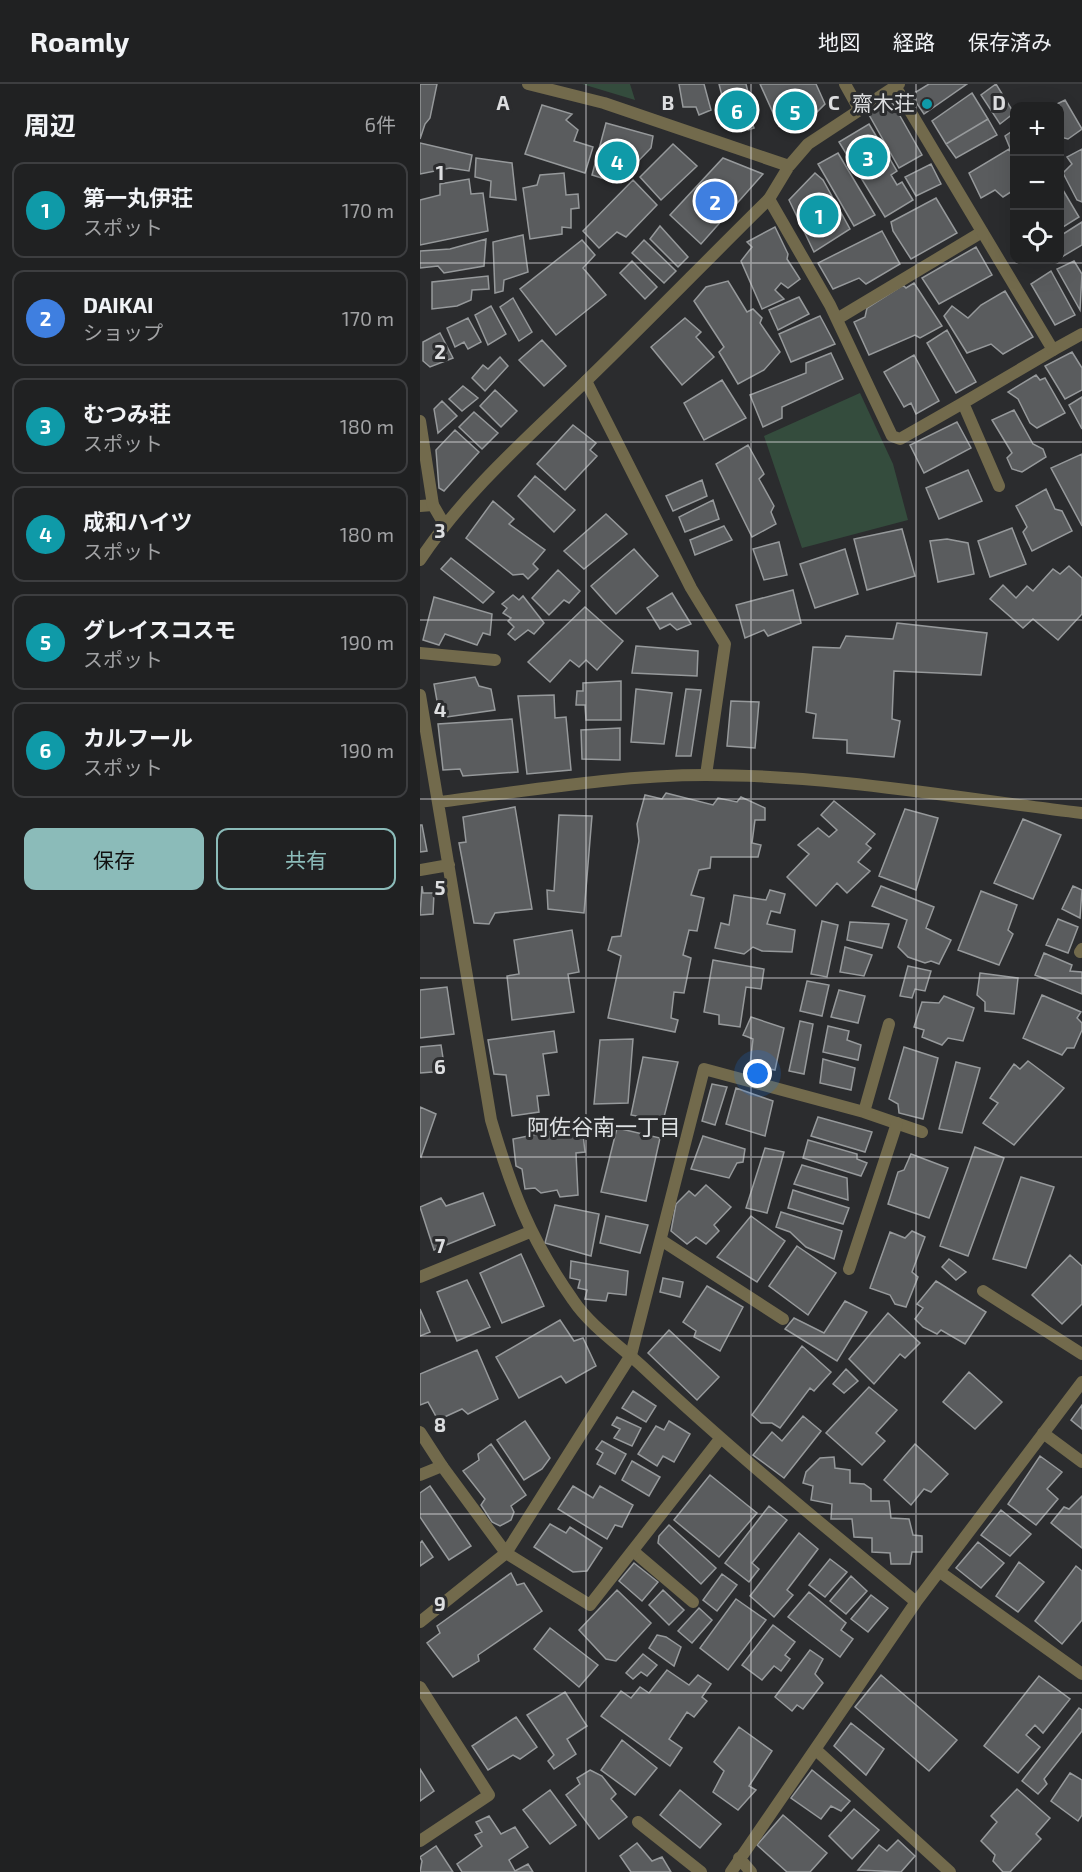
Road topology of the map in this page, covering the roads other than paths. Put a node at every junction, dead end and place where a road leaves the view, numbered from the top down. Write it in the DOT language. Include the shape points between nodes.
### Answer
graph roads {
  1 [pos="528,84"];
  2 [pos="846,84"];
  3 [pos="897,85"];
  4 [pos="859,109"];
  5 [pos="789,166"];
  6 [pos="769,199"];
  7 [pos="982,232"];
  8 [pos="837,319"];
  9 [pos="1081,335"];
  10 [pos="1053,350"];
  11 [pos="586,381"];
  12 [pos="963,403"];
  13 [pos="420,421"];
  14 [pos="999,486"];
  15 [pos="426,505"];
  16 [pos="444,524"];
  17 [pos="420,560"];
  18 [pos="420,653"];
  19 [pos="495,660"];
  20 [pos="420,695"];
  21 [pos="706,775"];
  22 [pos="439,802"];
  23 [pos="1082,813"];
  24 [pos="449,865"];
  25 [pos="420,870"];
  26 [pos="889,1024"];
  27 [pos="864,1112"];
  28 [pos="897,1123"];
  29 [pos="922,1132"];
  30 [pos="530,1232"];
  31 [pos="661,1240"];
  32 [pos="849,1269"];
  33 [pos="420,1277"];
  34 [pos="983,1291"];
  35 [pos="783,1319"];
  36 [pos="1082,1354"];
  37 [pos="631,1355"];
  38 [pos="1082,1382"];
  39 [pos="420,1432"];
  40 [pos="1043,1434"];
  41 [pos="720,1439"];
  42 [pos="1082,1462"];
  43 [pos="441,1466"];
  44 [pos="420,1475"];
  45 [pos="633,1551"];
  46 [pos="506,1553"];
  47 [pos="940,1572"];
  48 [pos="693,1602"];
  49 [pos="916,1602"];
  50 [pos="420,1622"];
  51 [pos="1082,1674"];
  52 [pos="420,1687"];
  53 [pos="816,1750"];
  54 [pos="638,1822"];
  55 [pos="420,1841"];
  56 [pos="739,1858"];
  57 [pos="701,1872"];
  58 [pos="731,1872"];
  59 [pos="752,1872"];
  60 [pos="950,1872"];
  1 -- 5 [label="street" via="603,103"];
  2 -- 4 [label="street"];
  3 -- 4 [label="street"];
  3 -- 7 [label="street"];
  4 -- 5 [label="street" via="808,144"];
  5 -- 6 [label="street"];
  6 -- 8 [label="street"];
  6 -- 11 [label="street"];
  7 -- 8 [label="street"];
  7 -- 10 [label="street"];
  8 -- 12 [label="street" via="892,436 900,439"];
  9 -- 10 [label="street"];
  10 -- 12 [label="street"];
  11 -- 16 [label="street" via="503,459"];
  11 -- 21 [label="street" via="691,588 725,644"];
  12 -- 14 [label="street"];
  13 -- 15 [label="street"];
  15 -- 16 [label="street"];
  16 -- 17 [label="street"];
  18 -- 19 [label="street"];
  20 -- 22 [label="street"];
  21 -- 22 [label="street" via="633,778"];
  21 -- 23 [label="street" via="803,778"];
  22 -- 24 [label="street"];
  24 -- 25 [label="street"];
  24 -- 30 [label="street" via="491,1120 510,1185"];
  26 -- 27 [label="street"];
  27 -- 28 [label="street"];
  27 -- 31 [label="street" via="704,1069"];
  28 -- 29 [label="street"];
  28 -- 32 [label="street"];
  30 -- 33 [label="street"];
  30 -- 37 [label="street" via="574,1303"];
  31 -- 35 [label="street"];
  31 -- 37 [label="street"];
  34 -- 36 [label="street"];
  37 -- 41 [label="street"];
  37 -- 46 [label="street"];
  38 -- 40 [label="street"];
  39 -- 43 [label="street"];
  40 -- 42 [label="street"];
  40 -- 47 [label="street"];
  41 -- 45 [label="street"];
  41 -- 49 [label="street"];
  43 -- 44 [label="street"];
  43 -- 46 [label="street"];
  45 -- 46 [label="street" via="590,1605"];
  45 -- 48 [label="street"];
  46 -- 50 [label="street"];
  47 -- 49 [label="street"];
  47 -- 51 [label="street"];
  49 -- 53 [label="street"];
  52 -- 55 [label="street" via="489,1795"];
  53 -- 56 [label="street"];
  53 -- 60 [label="street"];
  54 -- 57 [label="street"];
  56 -- 58 [label="street"];
  56 -- 59 [label="street"];
}
